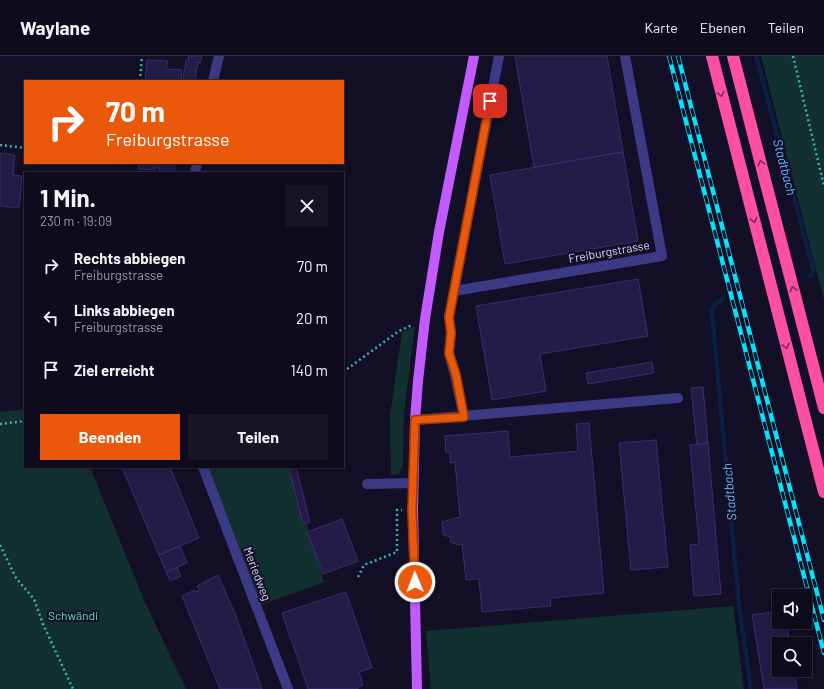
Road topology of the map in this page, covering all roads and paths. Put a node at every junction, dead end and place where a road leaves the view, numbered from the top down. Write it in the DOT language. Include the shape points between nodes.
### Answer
graph roads {
  1 [pos="142,56"];
  2 [pos="219,56"];
  3 [pos="474,56"];
  4 [pos="499,56"];
  5 [pos="625,56"];
  6 [pos="712,56"];
  7 [pos="733,56"];
  8 [pos="793,56"];
  9 [pos="140,80"];
  10 [pos="213,80"];
  11 [pos="0,145"];
  12 [pos="24,148"];
  13 [pos="157,168"];
  14 [pos="156,172"];
  15 [pos="824,186"];
  16 [pos="454,291"];
  17 [pos="425,319"];
  18 [pos="344,371"];
  19 [pos="678,398"];
  20 [pos="824,408"];
  21 [pos="464,417"];
  22 [pos="415,420"];
  23 [pos="24,421"];
  24 [pos="0,424"];
  25 [pos="203,468"];
  26 [pos="413,483"];
  27 [pos="367,484"];
  28 [pos="824,492"];
  29 [pos="412,510"];
  30 [pos="0,546"];
  31 [pos="358,578"];
  32 [pos="73,689"];
  33 [pos="288,689"];
  34 [pos="417,689"];
  1 -- 9 [label="path"];
  2 -- 10 [label="street"];
  3 -- 17 [label="main road" via="447,189"];
  4 -- 16 [label="street"];
  5 -- 16 [label="street, Freiburgstrasse" via="662,256"];
  6 -- 28 [label="highway, one-way"];
  20 -- 7 [label="highway, one-way"];
  8 -- 15 [label="path"];
  11 -- 12 [label="path"];
  13 -- 14 [label="path"];
  16 -- 21 [label="street" via="449,317 449,353"];
  17 -- 18 [label="path" via="400,332"];
  17 -- 22 [label="main road"];
  19 -- 21 [label="street"];
  21 -- 22 [label="street"];
  22 -- 26 [label="main road"];
  23 -- 24 [label="path"];
  25 -- 33 [label="street, Meriedweg"];
  26 -- 27 [label="street"];
  26 -- 29 [label="main road"];
  29 -- 31 [label="path" via="398,510 397,552 364,565"];
  29 -- 34 [label="main road"];
  30 -- 32 [label="path" via="16,578 34,599"];
}
